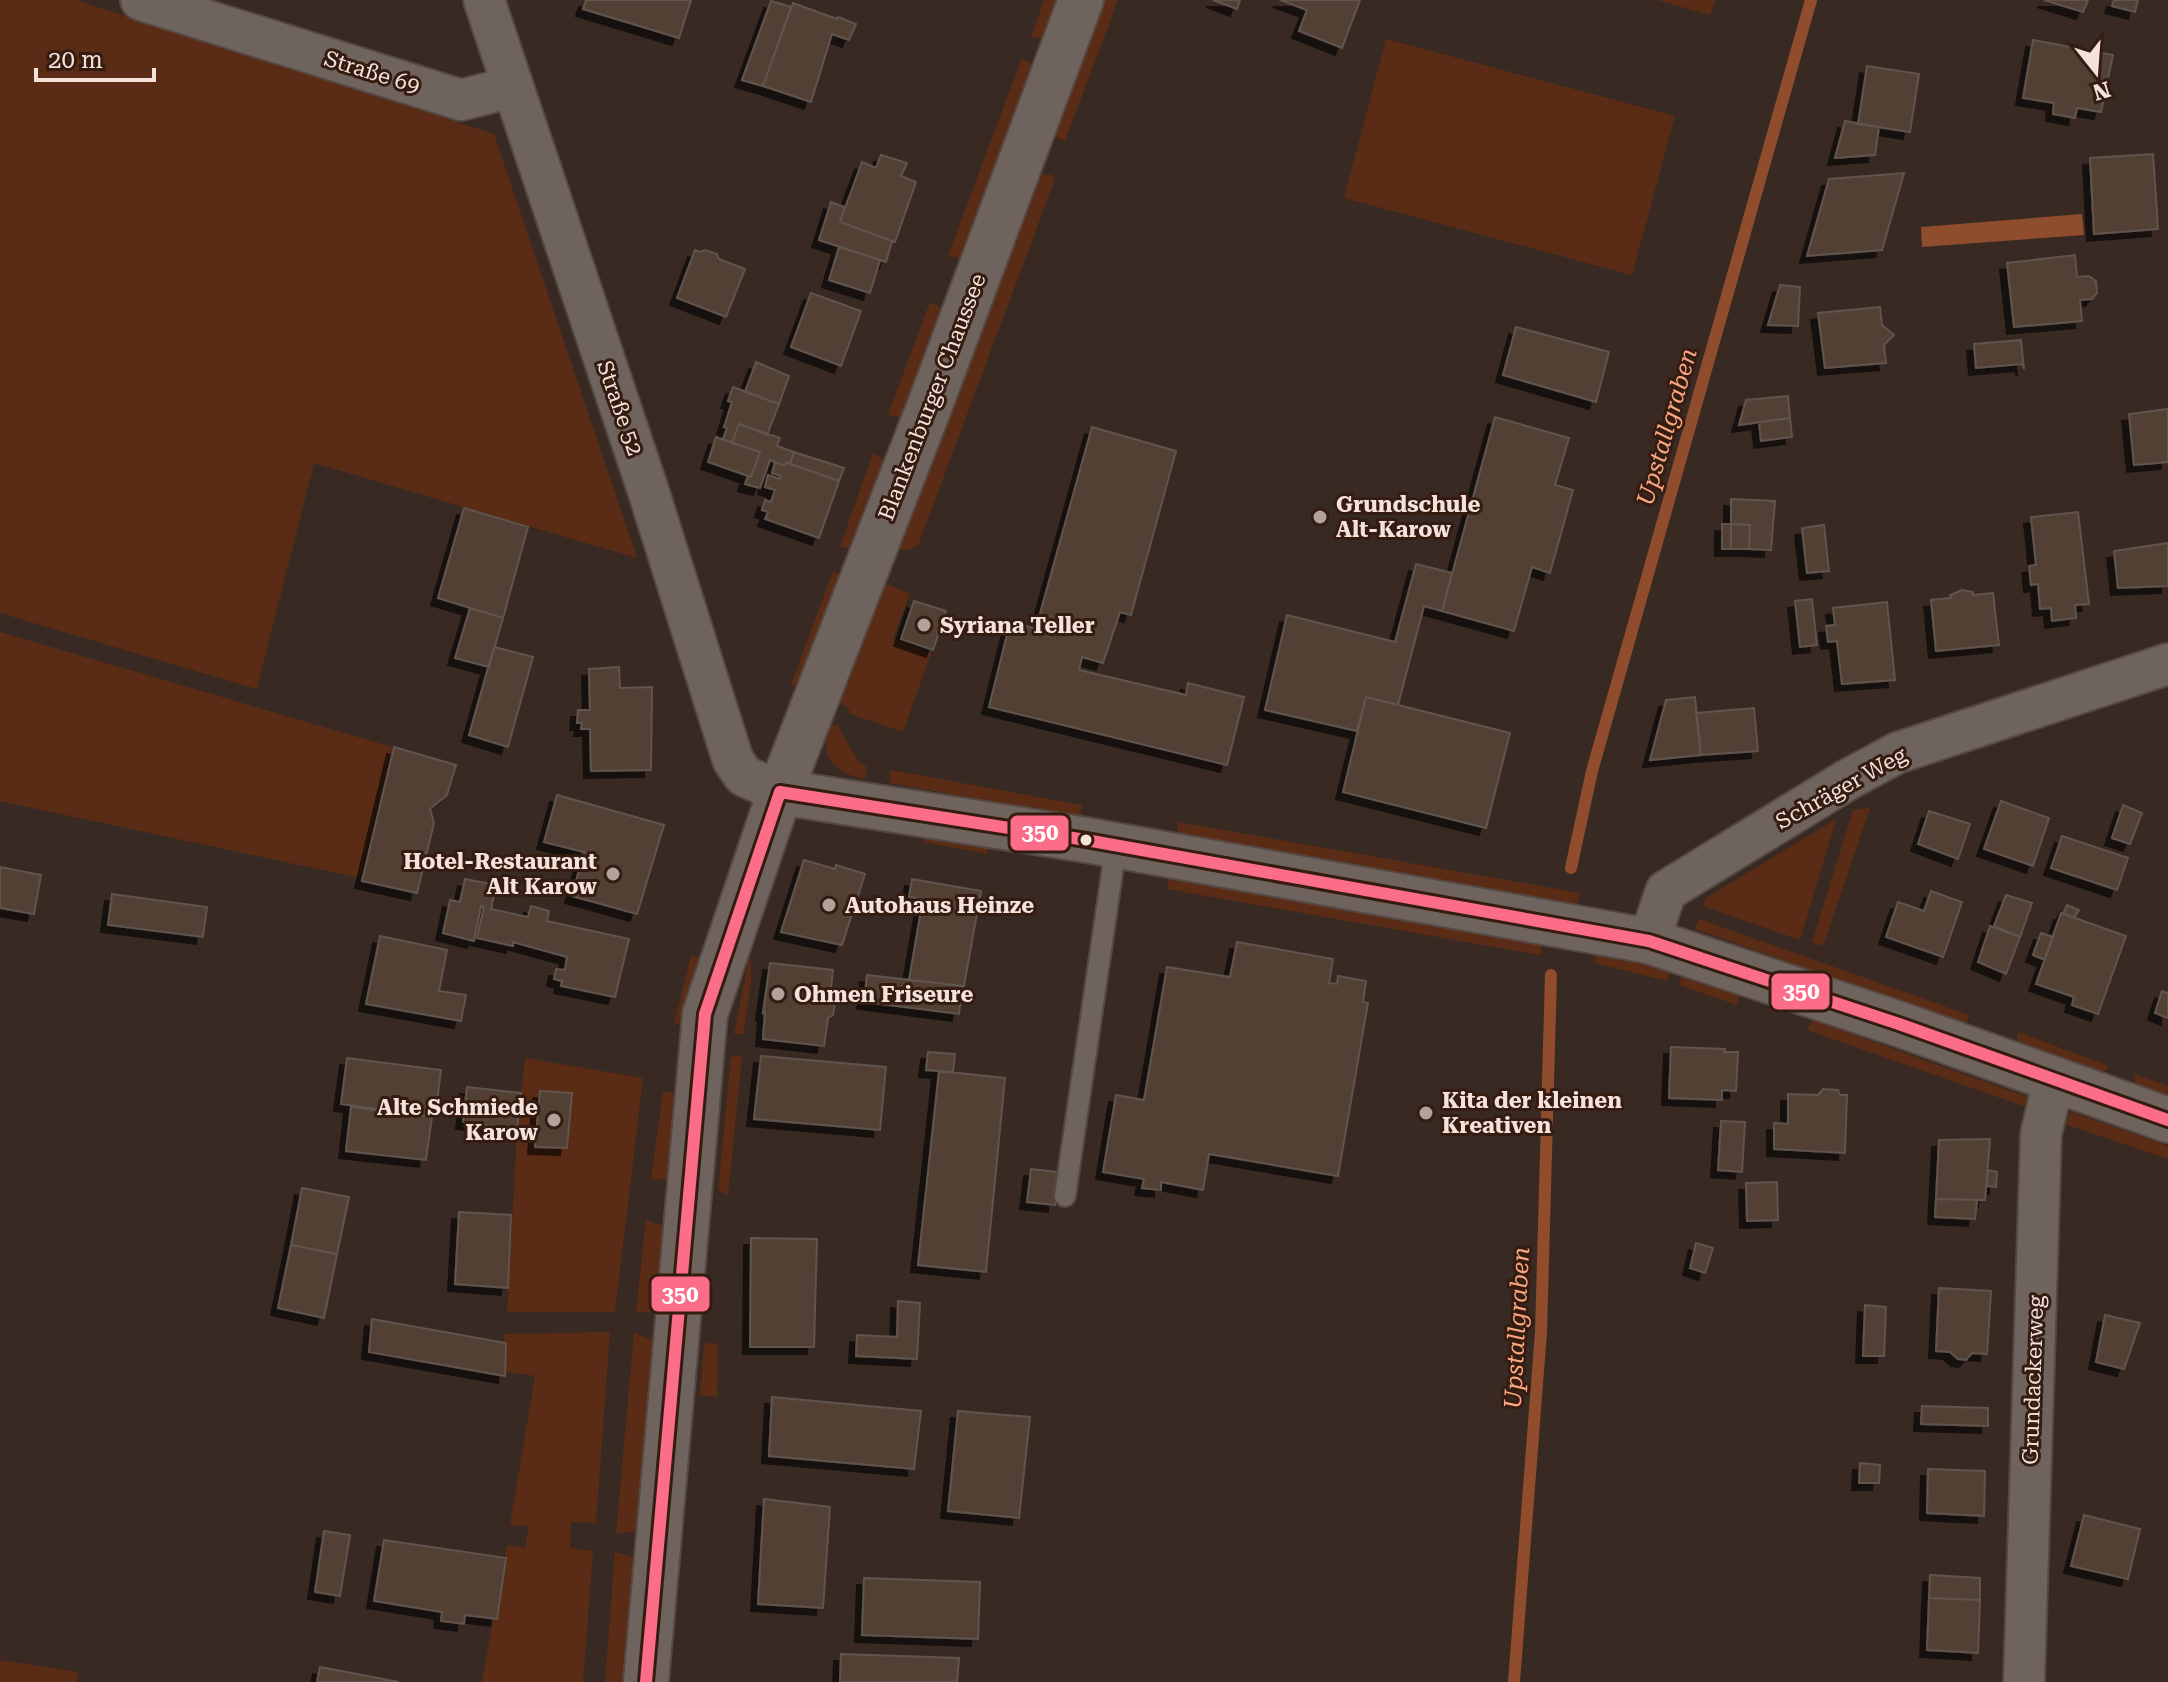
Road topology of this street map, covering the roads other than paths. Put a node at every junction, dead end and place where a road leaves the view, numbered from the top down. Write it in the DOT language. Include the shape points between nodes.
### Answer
graph roads {
  1 [pos="141,0"];
  2 [pos="484,0"];
  3 [pos="1081,0"];
  4 [pos="512,87"];
  5 [pos="2168,664"];
  6 [pos="780,792"];
  7 [pos="1116,846"];
  8 [pos="1649,941"];
  9 [pos="2054,1079"];
  10 [pos="2168,1120"];
  11 [pos="1065,1196"];
  12 [pos="646,1682"];
  13 [pos="2024,1682"];
  1 -- 4 [label="street, Straße 69" via="461,100"];
  2 -- 4 [label="street, Straße 52"];
  3 -- 6 [label="main road, Blankenburger Chaussee"];
  4 -- 6 [label="street, Straße 52" via="733,760 744,776"];
  5 -- 8 [label="street, Schräger Weg" via="1897,753 1666,891"];
  6 -- 7 [label="main road"];
  6 -- 12 [label="main road, Blankenburger Chaussee" via="705,1014"];
  7 -- 8 [label="main road"];
  7 -- 11 [label="lane"];
  8 -- 9 [label="main road"];
  9 -- 10 [label="main road"];
  9 -- 13 [label="street, Grundackerweg" via="2041,1134"];
}
